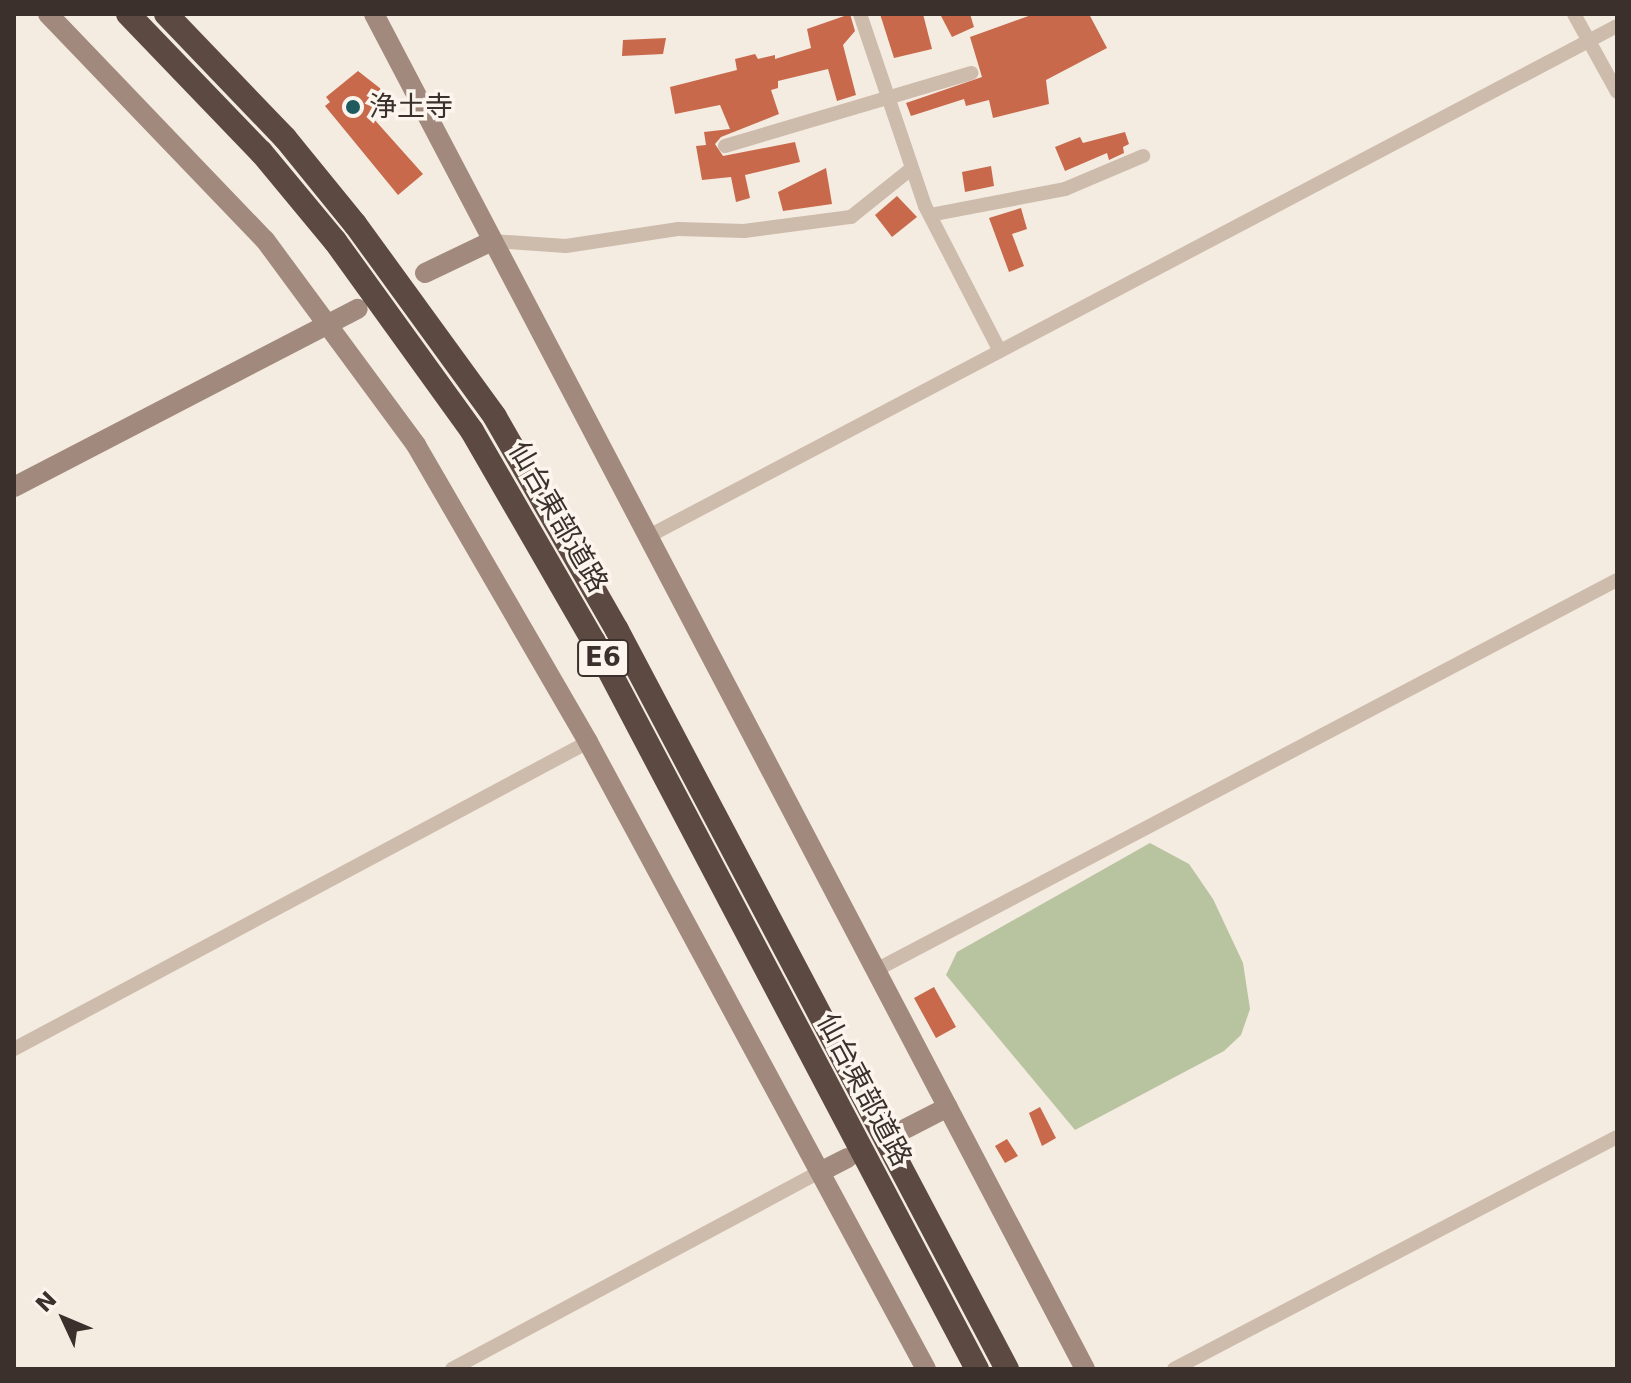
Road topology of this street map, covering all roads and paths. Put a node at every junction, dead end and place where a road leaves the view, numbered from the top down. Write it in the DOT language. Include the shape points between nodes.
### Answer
graph roads {
  1 [pos="48,14"];
  2 [pos="128,14"];
  3 [pos="166,14"];
  4 [pos="374,14"];
  5 [pos="860,14"];
  6 [pos="1574,14"];
  7 [pos="1617,26"];
  8 [pos="1588,41"];
  9 [pos="971,73"];
  10 [pos="1617,92"];
  11 [pos="884,95"];
  12 [pos="725,146"];
  13 [pos="1143,156"];
  14 [pos="911,169"];
  15 [pos="930,215"];
  16 [pos="492,241"];
  17 [pos="425,273"];
  18 [pos="358,309"];
  19 [pos="328,320"];
  20 [pos="1000,351"];
  21 [pos="14,487"];
  22 [pos="647,537"];
  23 [pos="1617,580"];
  24 [pos="588,742"];
  25 [pos="876,970"];
  26 [pos="14,1049"];
  27 [pos="948,1107"];
  28 [pos="905,1129"];
  29 [pos="1617,1137"];
  30 [pos="848,1158"];
  31 [pos="820,1172"];
  32 [pos="452,1369"];
  33 [pos="926,1369"];
  34 [pos="977,1369"];
  35 [pos="1007,1369"];
  36 [pos="1085,1369"];
  37 [pos="1174,1369"];
  1 -- 19 [label="street" via="211,179"];
  2 -- 34 [label="highway, 仙台東部道路 / E6" via="261,152 335,241 472,431 594,642"];
  3 -- 35 [label="highway, 仙台東部道路 / E6" via="285,138 355,224 495,417 617,630"];
  4 -- 16 [label="street"];
  5 -- 11 [label="street"];
  6 -- 8 [label="street"];
  7 -- 8 [label="street"];
  8 -- 10 [label="street"];
  8 -- 20 [label="street"];
  9 -- 11 [label="street"];
  11 -- 12 [label="street" via="795,128"];
  11 -- 14 [label="street"];
  13 -- 15 [label="street" via="1065,189"];
  14 -- 15 [label="street"];
  14 -- 16 [label="street" via="851,217 744,231 679,229 566,246"];
  15 -- 20 [label="street"];
  16 -- 17 [label="street"];
  16 -- 22 [label="street"];
  18 -- 19 [label="street"];
  19 -- 21 [label="street"];
  19 -- 24 [label="street" via="416,445"];
  20 -- 22 [label="street"];
  22 -- 25 [label="street"];
  23 -- 25 [label="street"];
  24 -- 26 [label="street"];
  24 -- 31 [label="street"];
  25 -- 27 [label="street"];
  27 -- 28 [label="street"];
  27 -- 36 [label="street"];
  29 -- 37 [label="street"];
  30 -- 31 [label="street"];
  31 -- 32 [label="street"];
  31 -- 33 [label="street"];
}
